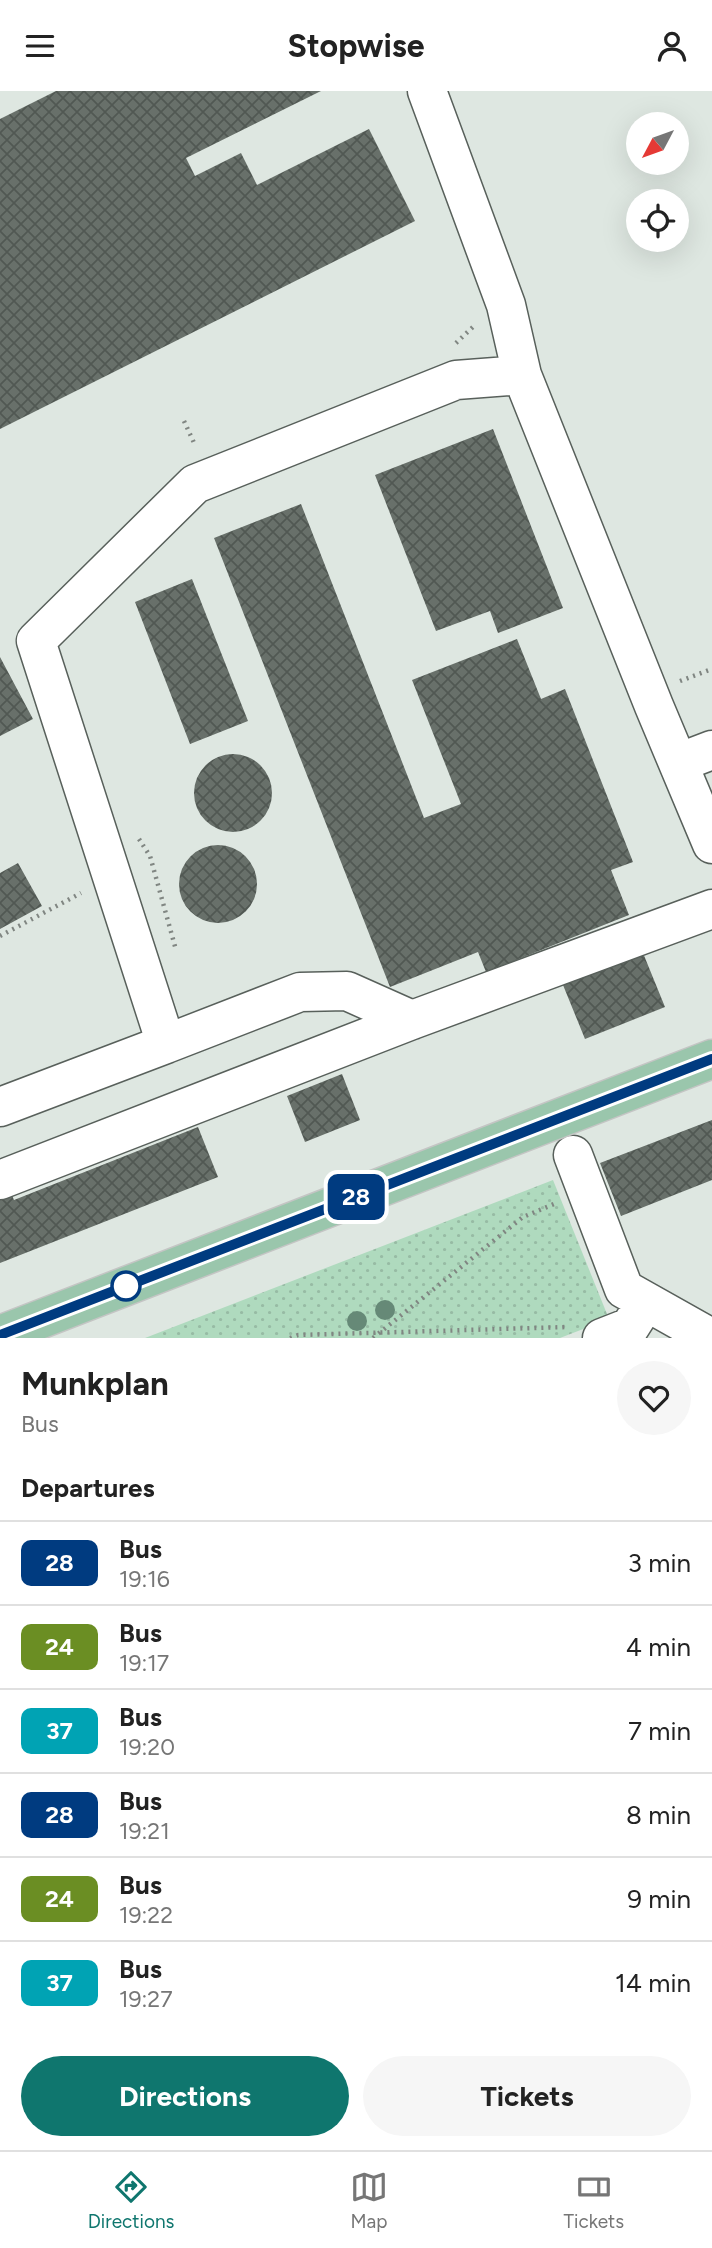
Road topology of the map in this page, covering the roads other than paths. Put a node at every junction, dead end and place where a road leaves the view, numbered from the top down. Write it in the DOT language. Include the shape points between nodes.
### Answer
graph roads {
  1 [pos="427,91"];
  2 [pos="522,375"];
  3 [pos="695,757"];
  4 [pos="712,844"];
  5 [pos="712,909"];
  6 [pos="412,1020"];
  7 [pos="166,1044"];
  8 [pos="712,1059"];
  9 [pos="0,1107"];
  10 [pos="573,1155"];
  11 [pos="0,1180"];
  12 [pos="646,1302"];
  13 [pos="588,1333"];
  14 [pos="0,1335"];
  15 [pos="711,1338"];
  1 -- 2 [label="street" via="506,305"];
  2 -- 3 [label="street"];
  2 -- 7 [label="street" via="456,380 195,484 36,641"];
  3 -- 4 [label="street"];
  5 -- 6 [label="street"];
  6 -- 7 [label="street" via="346,991 300,992"];
  6 -- 11 [label="street"];
  7 -- 9 [label="street"];
  8 -- 14 [label="main road"];
  10 -- 12 [label="street" via="624,1289"];
  12 -- 13 [label="street" via="630,1327"];
  12 -- 15 [label="street"];
}
